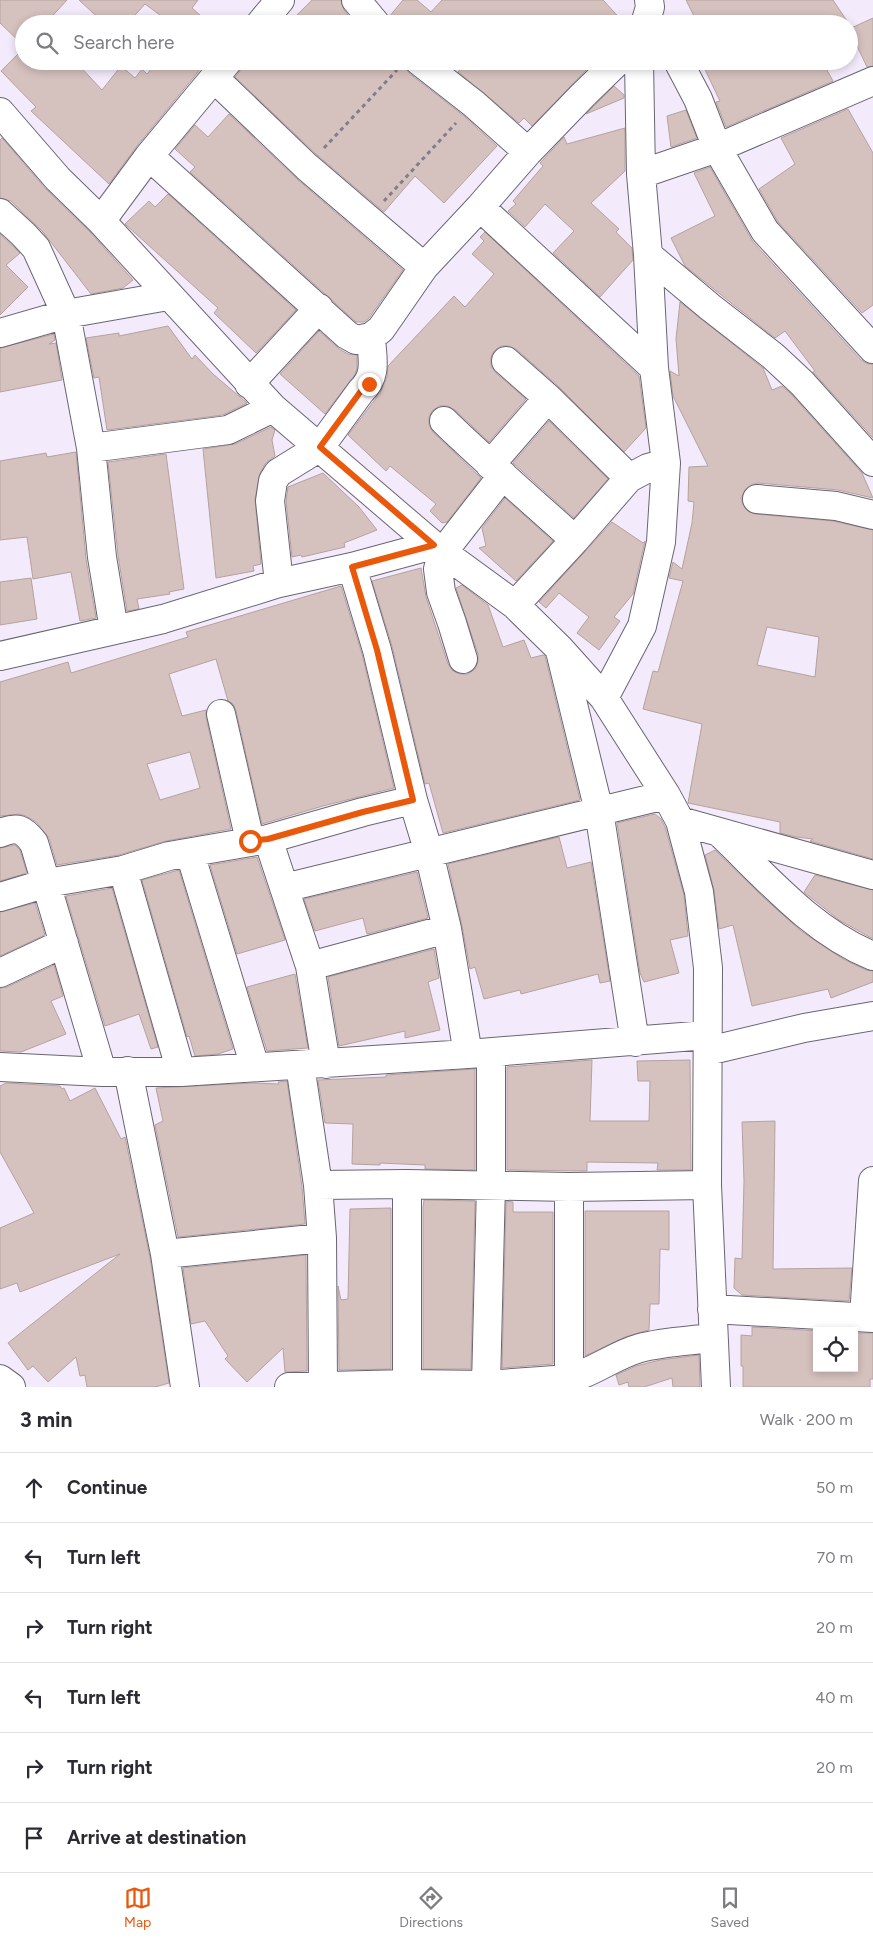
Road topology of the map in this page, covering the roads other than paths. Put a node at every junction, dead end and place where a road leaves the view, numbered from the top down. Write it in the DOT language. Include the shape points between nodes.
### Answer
graph roads {
  1 [pos="280,0"];
  2 [pos="356,0"];
  3 [pos="268,15"];
  4 [pos="368,15"];
  5 [pos="221,70"];
  6 [pos="417,70"];
  7 [pos="609,70"];
  8 [pos="639,70"];
  9 [pos="683,70"];
  10 [pos="873,81"];
  11 [pos="0,112"];
  12 [pos="717,148"];
  13 [pos="528,152"];
  14 [pos="149,156"];
  15 [pos="642,174"];
  16 [pos="480,208"];
  17 [pos="0,212"];
  18 [pos="101,221"];
  19 [pos="648,255"];
  20 [pos="424,267"];
  21 [pos="168,296"];
  22 [pos="319,308"];
  23 [pos="66,314"];
  24 [pos="0,333"];
  25 [pos="371,337"];
  26 [pos="873,349"];
  27 [pos="506,361"];
  28 [pos="654,368"];
  29 [pos="250,384"];
  30 [pos="548,398"];
  31 [pos="273,408"];
  32 [pos="444,421"];
  33 [pos="320,447"];
  34 [pos="91,448"];
  35 [pos="873,462"];
  36 [pos="666,463"];
  37 [pos="497,470"];
  38 [pos="629,478"];
  39 [pos="757,498"];
  40 [pos="873,514"];
  41 [pos="575,540"];
  42 [pos="438,548"];
  43 [pos="352,567"];
  44 [pos="279,583"];
  45 [pos="514,605"];
  46 [pos="114,630"];
  47 [pos="560,649"];
  48 [pos="0,656"];
  49 [pos="463,660"];
  50 [pos="604,698"];
  51 [pos="221,714"];
  52 [pos="666,795"];
  53 [pos="413,800"];
  54 [pos="599,810"];
  55 [pos="680,821"];
  56 [pos="719,832"];
  57 [pos="0,833"];
  58 [pos="259,840"];
  59 [pos="190,853"];
  60 [pos="429,853"];
  61 [pos="123,870"];
  62 [pos="873,875"];
  63 [pos="47,883"];
  64 [pos="284,888"];
  65 [pos="0,897"];
  66 [pos="447,929"];
  67 [pos="64,943"];
  68 [pos="873,956"];
  69 [pos="310,966"];
  70 [pos="0,972"];
  71 [pos="873,1016"];
  72 [pos="635,1042"];
  73 [pos="708,1043"];
  74 [pos="480,1053"];
  75 [pos="313,1065"];
  76 [pos="0,1067"];
  77 [pos="254,1067"];
  78 [pos="115,1071"];
  79 [pos="181,1072"];
  80 [pos="873,1181"];
  81 [pos="407,1184"];
  82 [pos="318,1185"];
  83 [pos="492,1185"];
  84 [pos="707,1185"];
  85 [pos="569,1187"];
  86 [pos="322,1238"];
  87 [pos="165,1254"];
  88 [pos="712,1310"];
  89 [pos="869,1317"];
  90 [pos="712,1338"];
  91 [pos="0,1379"];
  92 [pos="569,1380"];
  93 [pos="406,1384"];
  94 [pos="323,1385"];
  95 [pos="486,1385"];
  96 [pos="11,1387"];
  97 [pos="185,1387"];
  98 [pos="289,1387"];
  99 [pos="716,1387"];
  1 -- 3 [label="street"];
  2 -- 4 [label="street"];
  5 -- 14 [label="street"];
  5 -- 20 [label="street" via="307,167"];
  6 -- 13 [label="street" via="474,104"];
  7 -- 13 [label="street"];
  8 -- 15 [label="street"];
  9 -- 12 [label="street"];
  10 -- 12 [label="street"];
  11 -- 18 [label="street" via="58,179"];
  12 -- 15 [label="street"];
  12 -- 26 [label="street" via="765,231"];
  13 -- 16 [label="street"];
  14 -- 18 [label="street"];
  14 -- 22 [label="street"];
  15 -- 19 [label="street"];
  16 -- 20 [label="street"];
  16 -- 28 [label="street"];
  17 -- 23 [label="street" via="36,248"];
  18 -- 21 [label="street"];
  19 -- 28 [label="street"];
  19 -- 35 [label="street" via="780,362"];
  20 -- 25 [label="street" via="381,329"];
  21 -- 23 [label="street"];
  21 -- 29 [label="street"];
  22 -- 25 [label="street" via="347,335 356,340"];
  22 -- 29 [label="street"];
  23 -- 24 [label="street"];
  23 -- 34 [label="street"];
  25 -- 33 [label="street" via="373,371 369,384"];
  27 -- 30 [label="street"];
  28 -- 36 [label="street"];
  29 -- 31 [label="street"];
  30 -- 37 [label="street"];
  30 -- 38 [label="street"];
  31 -- 33 [label="street"];
  31 -- 34 [label="street" via="228,430"];
  32 -- 37 [label="street"];
  33 -- 42 [label="street"];
  33 -- 44 [label="street" via="278,473 273,481 270,501"];
  34 -- 46 [label="street" via="102,557"];
  36 -- 38 [label="street"];
  36 -- 50 [label="street" via="661,542 642,626"];
  37 -- 41 [label="street"];
  37 -- 42 [label="street"];
  38 -- 41 [label="street"];
  39 -- 40 [label="street" via="836,506"];
  41 -- 45 [label="street"];
  42 -- 43 [label="street"];
  42 -- 45 [label="street"];
  42 -- 49 [label="street" via="441,592"];
  43 -- 44 [label="street"];
  43 -- 53 [label="street" via="377,650"];
  44 -- 46 [label="street" via="163,619"];
  45 -- 47 [label="street"];
  46 -- 48 [label="street"];
  47 -- 50 [label="street"];
  47 -- 54 [label="street"];
  50 -- 52 [label="street"];
  51 -- 58 [label="street"];
  52 -- 54 [label="street"];
  52 -- 55 [label="street"];
  53 -- 58 [label="street"];
  53 -- 60 [label="street"];
  54 -- 60 [label="street"];
  54 -- 72 [label="street"];
  55 -- 56 [label="street"];
  55 -- 73 [label="street" via="699,892 708,968"];
  56 -- 62 [label="street"];
  56 -- 68 [label="street" via="799,910 831,935"];
  57 -- 63 [label="street" via="16,829 27,834 34,843"];
  58 -- 59 [label="street"];
  58 -- 64 [label="street"];
  59 -- 61 [label="street" via="168,856"];
  59 -- 77 [label="street"];
  60 -- 64 [label="street"];
  60 -- 66 [label="street"];
  61 -- 63 [label="street"];
  61 -- 79 [label="street"];
  63 -- 65 [label="street"];
  63 -- 67 [label="street"];
  64 -- 69 [label="street"];
  66 -- 69 [label="street"];
  66 -- 74 [label="street"];
  67 -- 70 [label="street"];
  67 -- 78 [label="street"];
  69 -- 75 [label="street"];
  71 -- 73 [label="street"];
  72 -- 73 [label="street"];
  72 -- 74 [label="street"];
  73 -- 84 [label="street"];
  74 -- 75 [label="street"];
  74 -- 83 [label="street"];
  75 -- 77 [label="street"];
  75 -- 82 [label="street"];
  76 -- 78 [label="street"];
  77 -- 79 [label="street"];
  78 -- 79 [label="street"];
  78 -- 87 [label="street"];
  80 -- 89 [label="street"];
  81 -- 82 [label="street"];
  81 -- 83 [label="street"];
  81 -- 93 [label="street"];
  82 -- 86 [label="street"];
  83 -- 85 [label="street"];
  83 -- 95 [label="street"];
  84 -- 85 [label="street"];
  84 -- 88 [label="street"];
  85 -- 92 [label="street"];
  86 -- 87 [label="street"];
  86 -- 94 [label="street"];
  87 -- 97 [label="street"];
  88 -- 89 [label="street"];
  88 -- 90 [label="street"];
  90 -- 92 [label="street" via="639,1349"];
  90 -- 99 [label="street"];
  91 -- 96 [label="street"];
  92 -- 95 [label="street"];
  93 -- 94 [label="street"];
  93 -- 95 [label="street"];
  94 -- 98 [label="street"];
}
